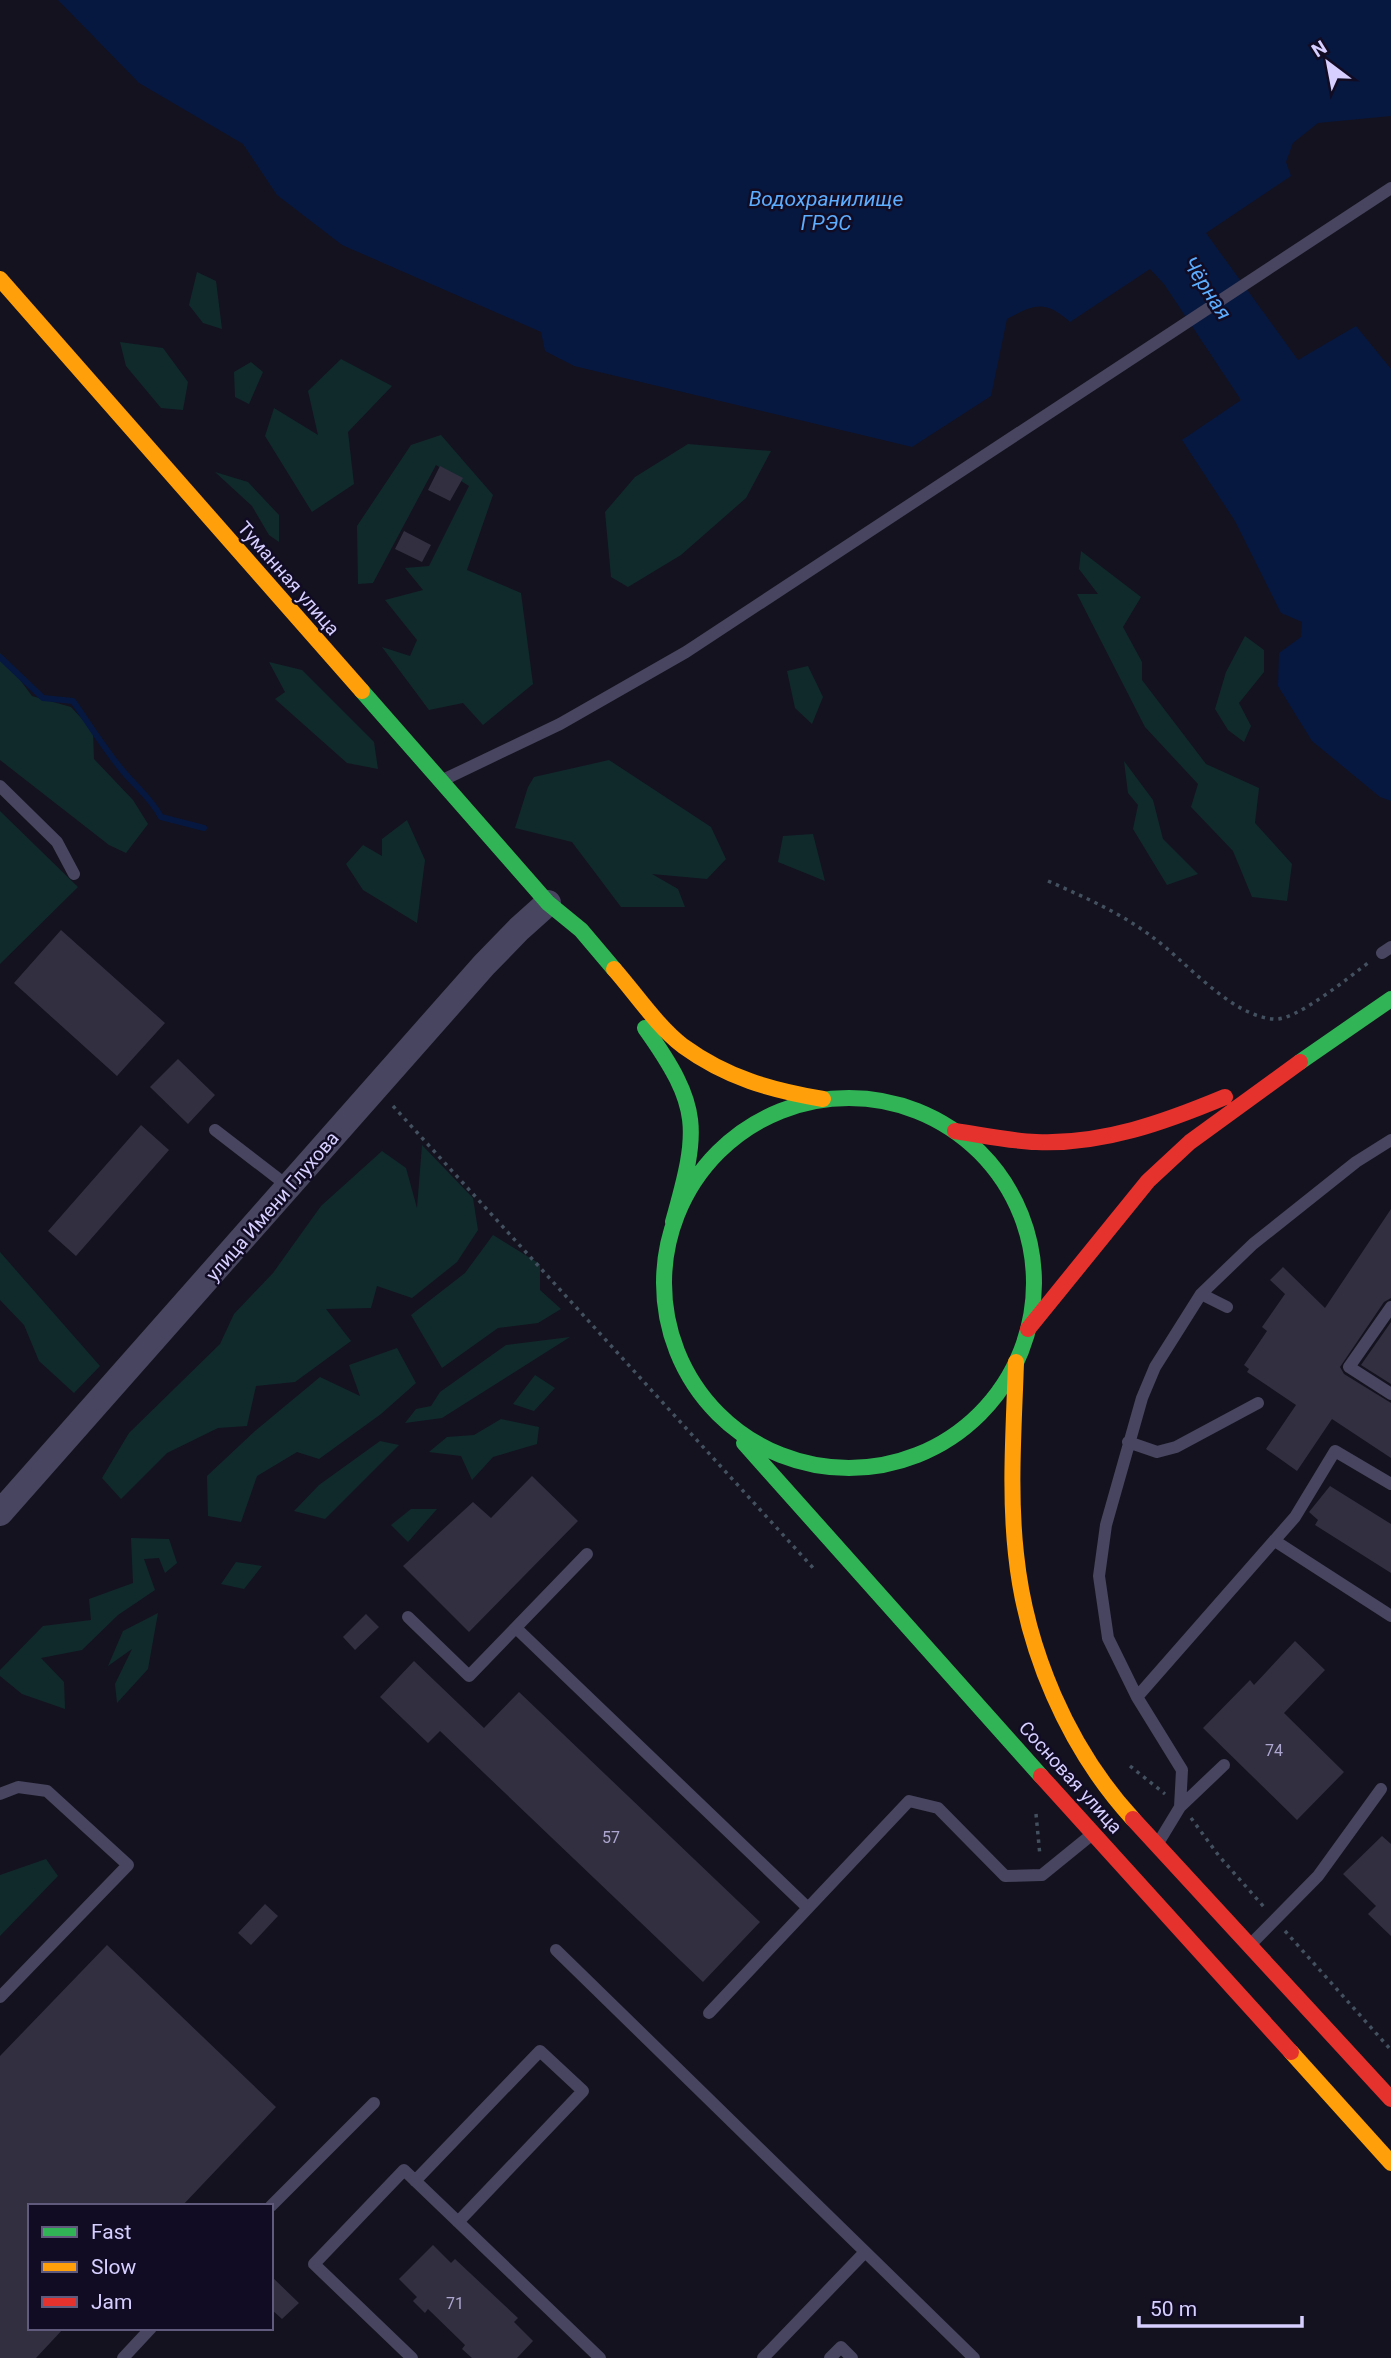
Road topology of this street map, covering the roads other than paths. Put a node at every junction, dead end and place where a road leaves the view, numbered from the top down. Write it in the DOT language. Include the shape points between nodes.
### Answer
graph roads {
  1 [pos="1391,188"];
  2 [pos="0,279"];
  3 [pos="441,781"];
  4 [pos="0,786"];
  5 [pos="74,874"];
  6 [pos="548,903"];
  7 [pos="568,938"];
  8 [pos="618,998"];
  9 [pos="1391,999"];
  10 [pos="1291,1068"];
  11 [pos="822,1099"];
  12 [pos="215,1130"];
  13 [pos="954,1131"];
  14 [pos="1391,1140"];
  15 [pos="289,1187"];
  16 [pos="673,1222"];
  17 [pos="1201,1294"];
  18 [pos="1227,1307"];
  19 [pos="1391,1307"];
  20 [pos="1028,1330"];
  21 [pos="1016,1362"];
  22 [pos="1391,1394"];
  23 [pos="1258,1404"];
  24 [pos="722,1418"];
  25 [pos="1128,1442"];
  26 [pos="1391,1484"];
  27 [pos="0,1513"];
  28 [pos="1275,1541"];
  29 [pos="587,1554"];
  30 [pos="1391,1616"];
  31 [pos="408,1617"];
  32 [pos="516,1628"];
  33 [pos="1137,1697"];
  34 [pos="1224,1765"];
  35 [pos="1381,1789"];
  36 [pos="0,1794"];
  37 [pos="1180,1807"];
  38 [pos="1093,1834"];
  39 [pos="1156,1846"];
  40 [pos="808,1908"];
  41 [pos="1250,1945"];
  42 [pos="555,1950"];
  43 [pos="0,1997"];
  44 [pos="709,2013"];
  45 [pos="1391,2099"];
  46 [pos="373,2103"];
  47 [pos="1391,2163"];
  48 [pos="415,2181"];
  49 [pos="273,2204"];
  50 [pos="458,2222"];
  51 [pos="865,2252"];
  52 [pos="149,2330"];
  53 [pos="123,2358"];
  54 [pos="412,2358"];
  55 [pos="600,2358"];
  56 [pos="763,2358"];
  57 [pos="830,2358"];
  58 [pos="852,2358"];
  59 [pos="974,2358"];
  1 -- 3 [label="lane" via="687,652 560,724"];
  2 -- 3 [label="main road, Туманная улица"];
  3 -- 6 [label="main road, Туманная улица"];
  4 -- 5 [label="lane" via="57,842"];
  6 -- 7 [label="main road, Туманная улица"];
  6 -- 11 [label="main road, Туманная улица" via="581,930 682,1045 737,1078"];
  6 -- 15 [label="street, улица Имени Глухова" via="484,965"];
  8 -- 16 [label="main road" via="670,1064 692,1117 688,1163"];
  9 -- 10 [label="main road"];
  10 -- 13 [label="main road" via="1161,1124 1085,1141 1038,1142"];
  10 -- 20 [label="main road" via="1190,1142 1148,1181"];
  11 -- 13 [label="main road" via="850,1097 905,1106"];
  11 -- 16 [label="main road" via="767,1116 742,1131 701,1171"];
  12 -- 15 [label="lane"];
  13 -- 20 [label="main road" via="995,1169 1023,1219 1034,1274"];
  14 -- 17 [label="lane" via="1263,1236"];
  15 -- 27 [label="street, улица Имени Глухова"];
  16 -- 24 [label="main road" via="663,1275 669,1328 689,1377"];
  17 -- 18 [label="lane"];
  17 -- 25 [label="lane" via="1155,1367"];
  19 -- 22 [label="lane" via="1349,1367"];
  20 -- 21 [label="main road"];
  21 -- 24 [label="main road" via="998,1392 957,1432 916,1455 883,1465 848,1468 803,1462 750,1439"];
  21 -- 39 [label="main road, Сосновая улица" via="1013,1519 1024,1603 1053,1693 1072,1735 1100,1779"];
  23 -- 25 [label="lane" via="1176,1447 1157,1452"];
  24 -- 38 [label="main road, Сосновая улица"];
  25 -- 33 [label="lane" via="1106,1525 1099,1576 1108,1638"];
  26 -- 28 [label="lane" via="1335,1451"];
  28 -- 30 [label="lane"];
  28 -- 33 [label="lane"];
  29 -- 32 [label="lane"];
  31 -- 32 [label="lane" via="469,1676"];
  32 -- 40 [label="lane"];
  33 -- 37 [label="lane" via="1182,1770"];
  34 -- 37 [label="lane"];
  35 -- 41 [label="lane" via="1318,1876"];
  36 -- 43 [label="lane" via="18,1787 47,1791 128,1865"];
  37 -- 39 [label="lane"];
  38 -- 40 [label="lane" via="1042,1875 1005,1876 938,1808 909,1801"];
  38 -- 47 [label="main road, Сосновая улица"];
  39 -- 41 [label="main road, Сосновая улица"];
  40 -- 44 [label="lane"];
  41 -- 45 [label="main road, Сосновая улица"];
  42 -- 51 [label="lane"];
  46 -- 49 [label="lane"];
  48 -- 50 [label="lane"];
  48 -- 50 [label="lane" via="540,2051 583,2091"];
  48 -- 54 [label="lane" via="404,2170 314,2264"];
  50 -- 55 [label="lane"];
  51 -- 56 [label="lane"];
  51 -- 59 [label="lane"];
  52 -- 53 [label="lane"];
  57 -- 58 [label="lane" via="841,2347"];
}
